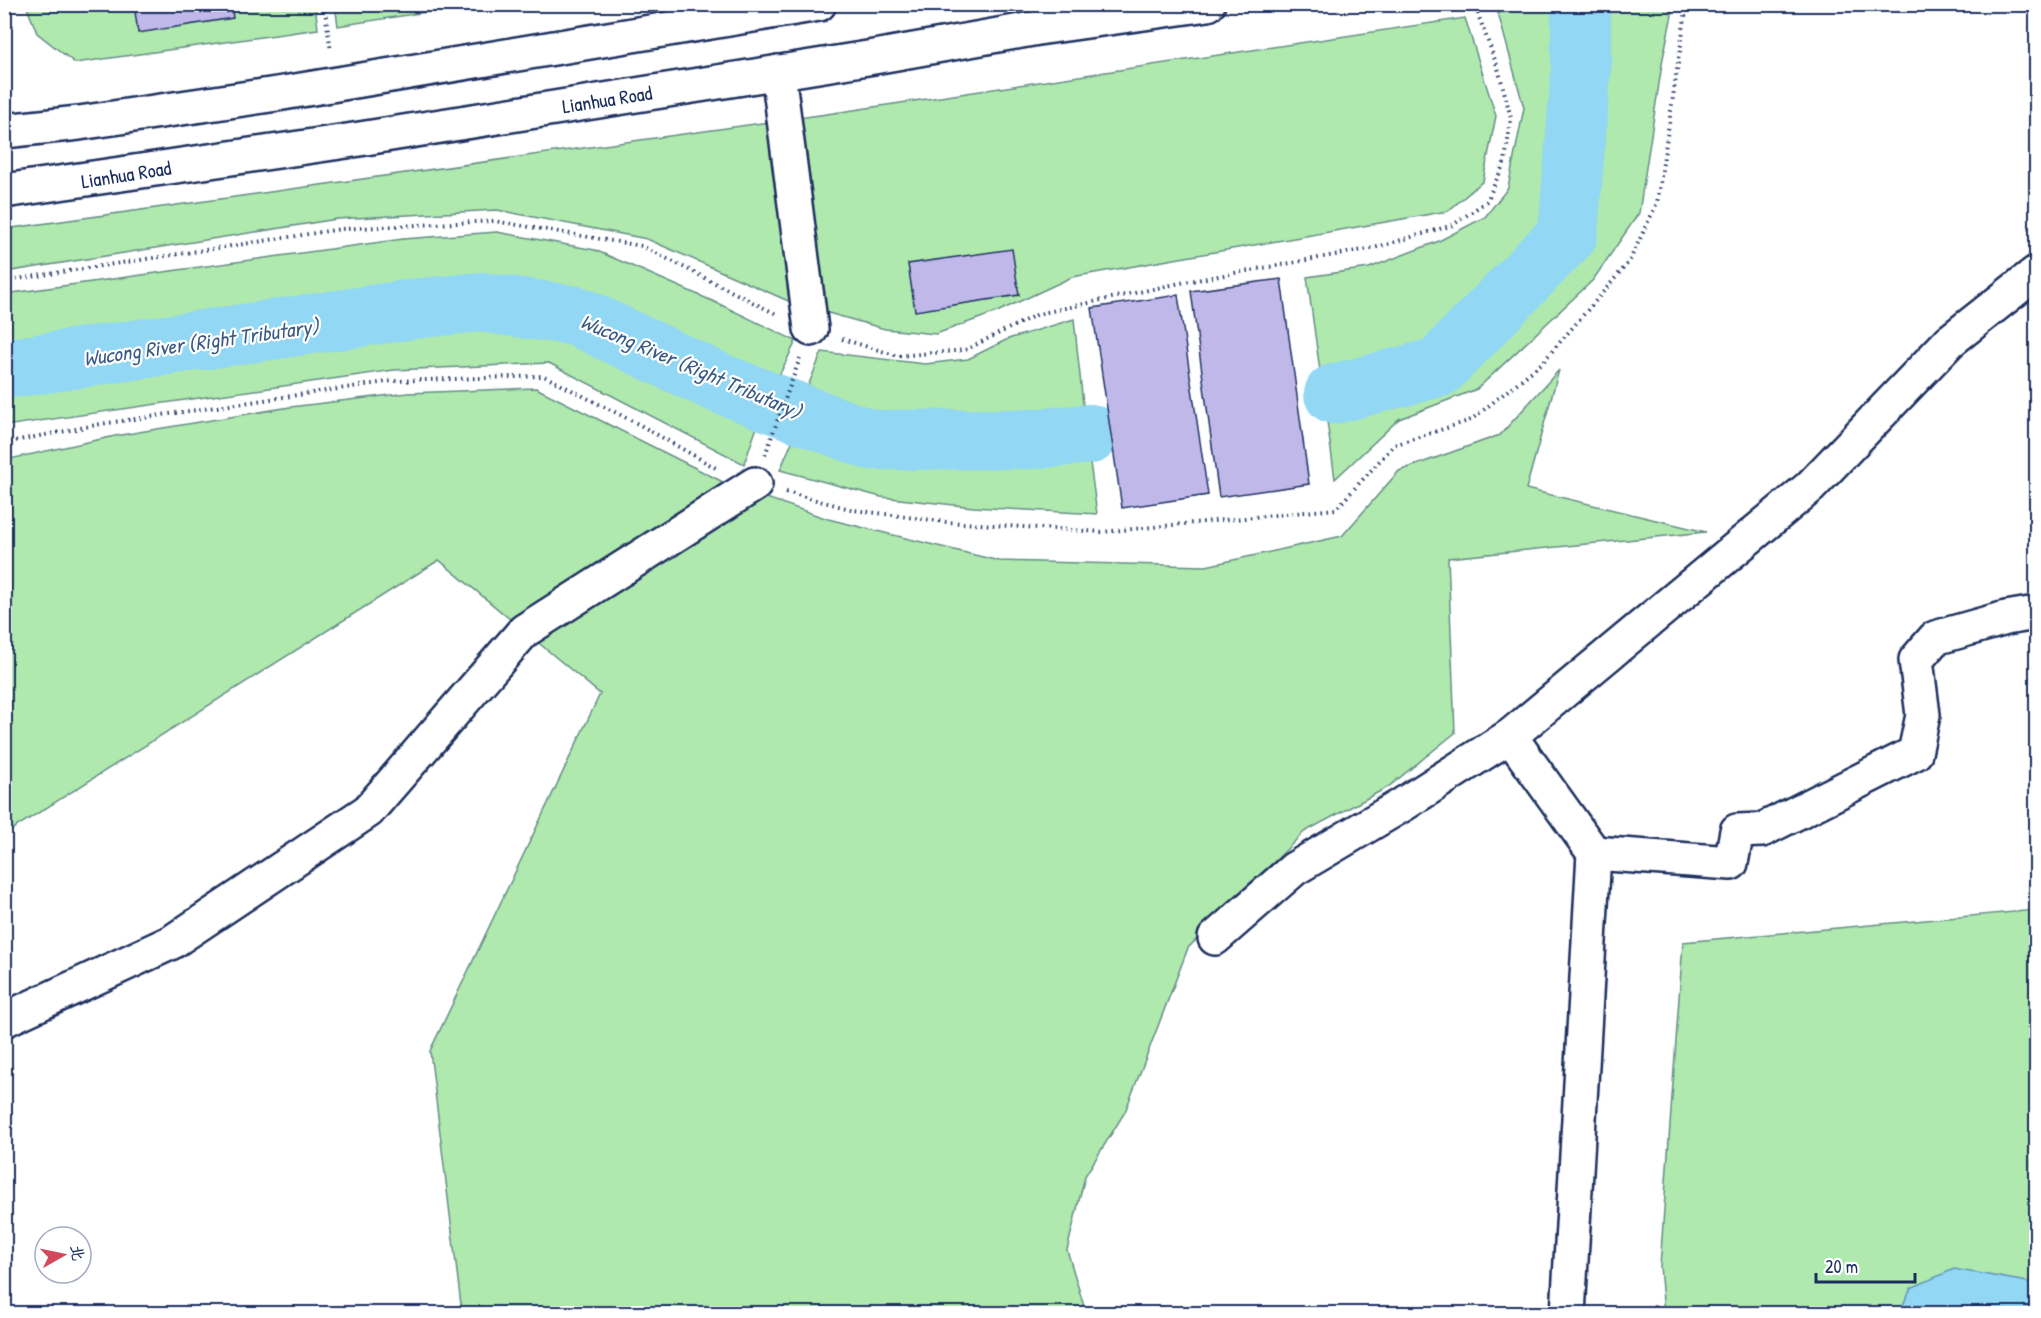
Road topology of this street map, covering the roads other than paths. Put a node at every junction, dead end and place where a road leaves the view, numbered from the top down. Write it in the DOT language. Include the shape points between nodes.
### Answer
graph roads {
  1 [pos="819,4"];
  2 [pos="1191,6"];
  3 [pos="1133,10"];
  4 [pos="778,72"];
  5 [pos="4,131"];
  6 [pos="4,191"];
  7 [pos="2037,273"];
  8 [pos="806,341"];
  9 [pos="759,472"];
  10 [pos="2037,613"];
  11 [pos="1510,736"];
  12 [pos="1594,853"];
  13 [pos="1215,938"];
  14 [pos="4,1020"];
  15 [pos="1568,1314"];
  1 -- 5 [label="street" via="277,94"];
  2 -- 3 [label="street, Lianhua Road"];
  3 -- 4 [label="street, Lianhua Road"];
  4 -- 6 [label="street, Lianhua Road"];
  4 -- 8 [label="street"];
  7 -- 11 [label="street" via="1950,341 1810,487"];
  9 -- 14 [label="street" via="524,631 368,811 172,942"];
  10 -- 12 [label="street" via="1935,638 1916,660 1923,715 1915,753 1762,830 1737,831 1731,863"];
  11 -- 12 [label="street"];
  11 -- 13 [label="street" via="1294,869"];
  12 -- 15 [label="street"];
}
